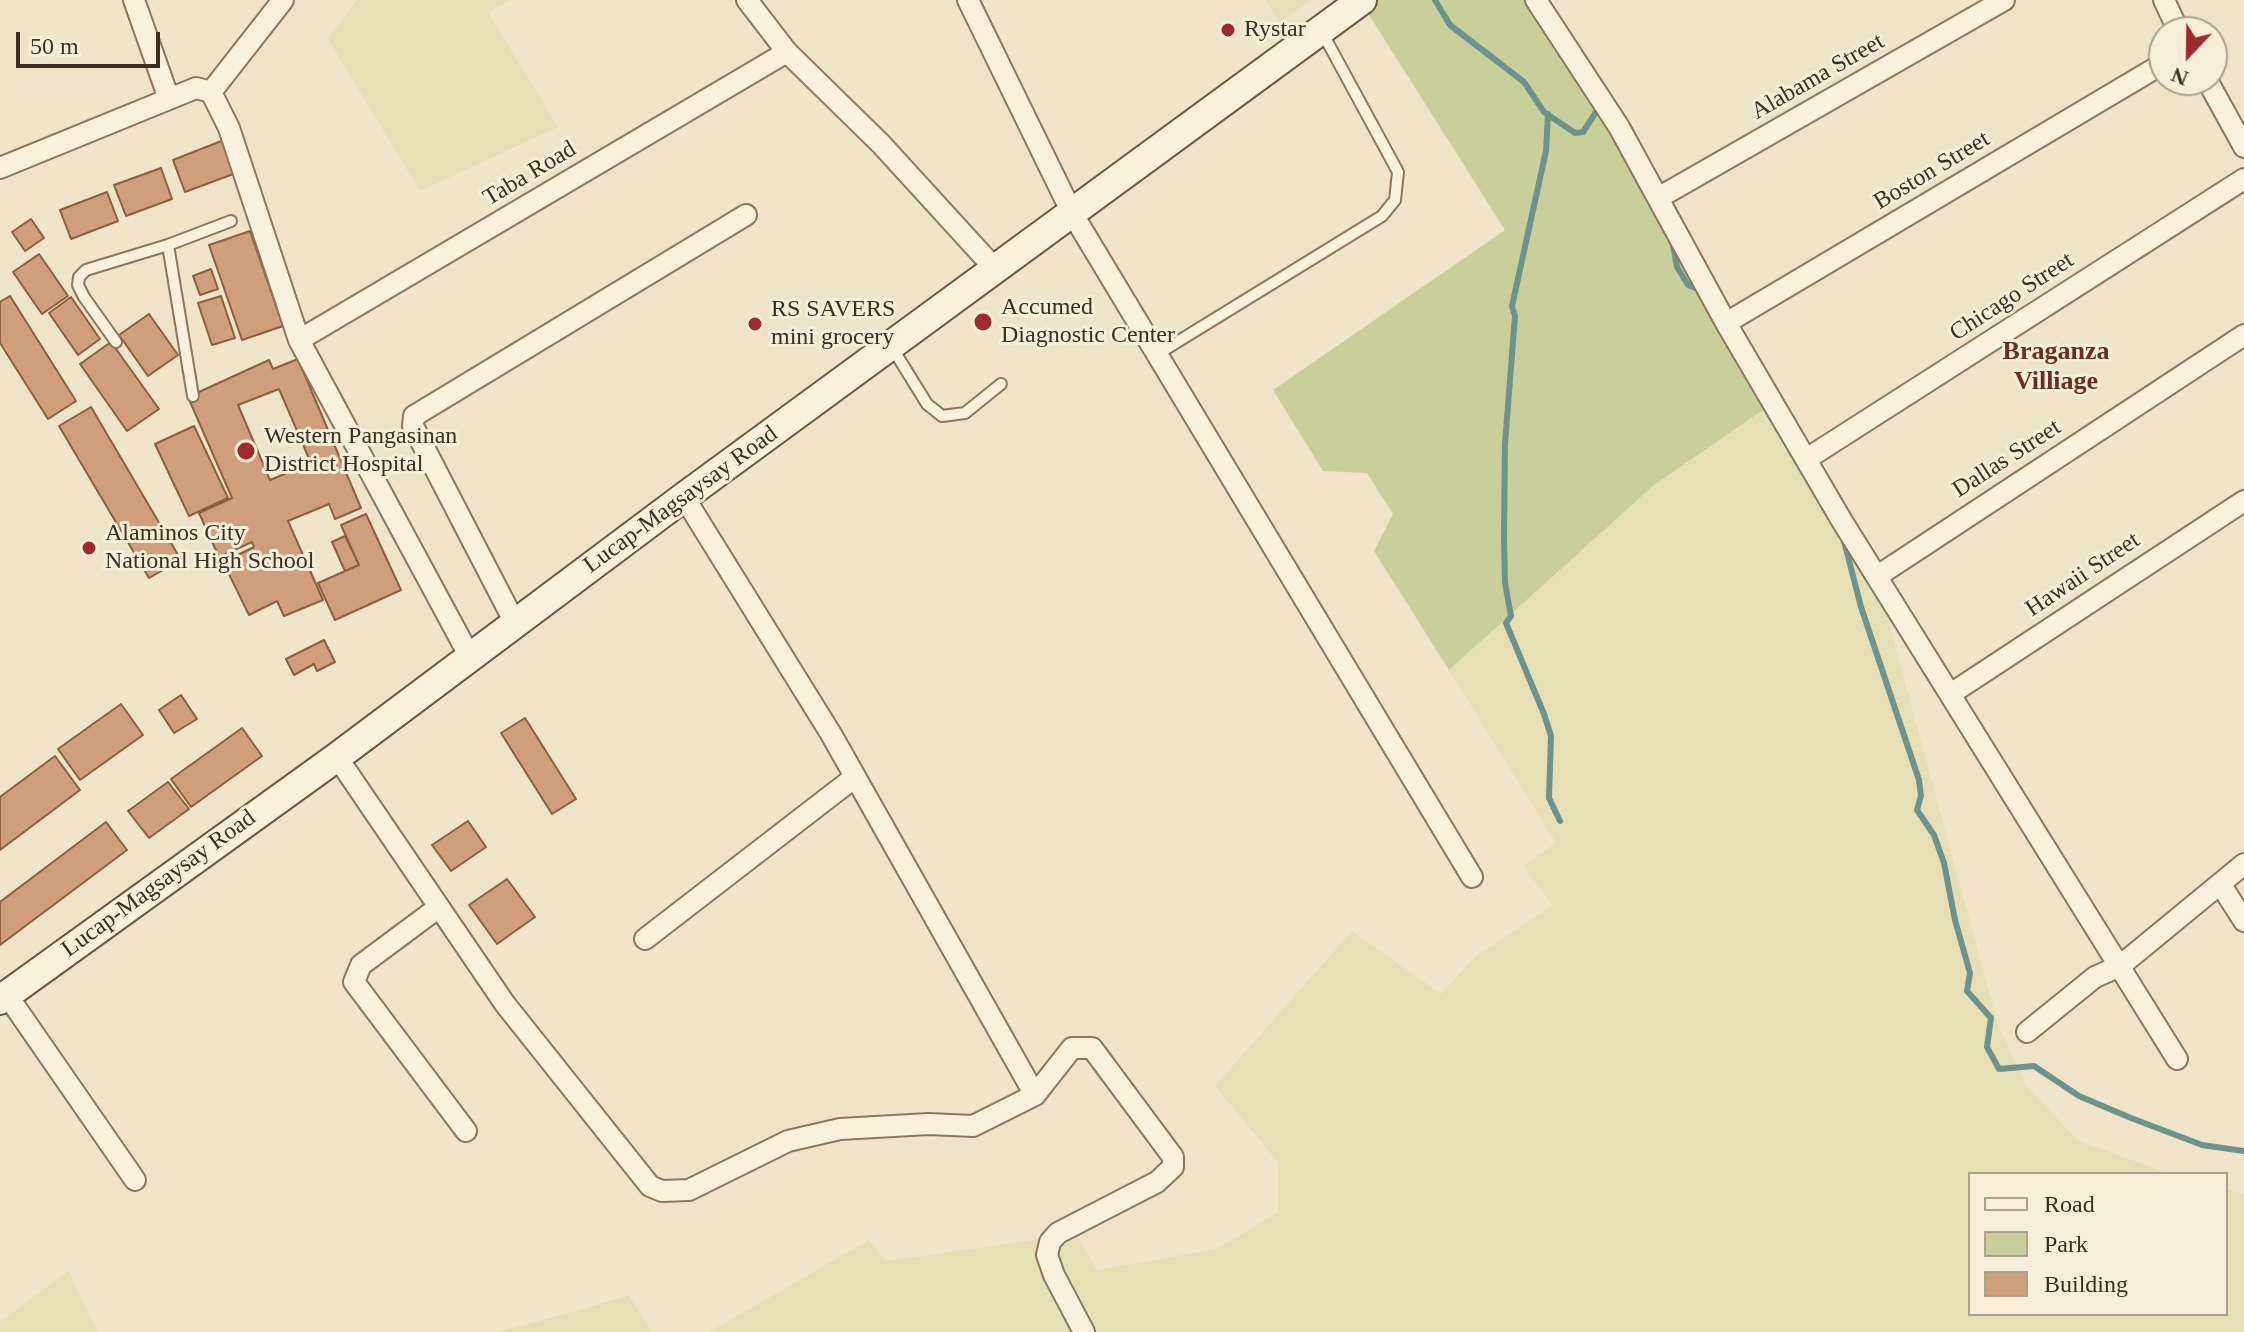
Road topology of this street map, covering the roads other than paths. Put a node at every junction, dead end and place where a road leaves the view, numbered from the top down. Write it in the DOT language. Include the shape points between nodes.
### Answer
graph roads {
  1 [pos="134,0"];
  2 [pos="283,0"];
  3 [pos="747,0"];
  4 [pos="968,0"];
  5 [pos="1536,0"];
  6 [pos="2004,0"];
  7 [pos="1358,3"];
  8 [pos="1320,28"];
  9 [pos="787,52"];
  10 [pos="2148,72"];
  11 [pos="211,92"];
  12 [pos="2216,96"];
  13 [pos="169,99"];
  14 [pos="2244,147"];
  15 [pos="0,168"];
  16 [pos="2244,179"];
  17 [pos="1658,198"];
  18 [pos="1072,213"];
  19 [pos="746,215"];
  20 [pos="231,221"];
  21 [pos="168,245"];
  22 [pos="997,271"];
  23 [pos="1726,323"];
  24 [pos="2244,335"];
  25 [pos="299,340"];
  26 [pos="116,342"];
  27 [pos="892,347"];
  28 [pos="1156,355"];
  29 [pos="1001,384"];
  30 [pos="193,396"];
  31 [pos="1808,458"];
  32 [pos="684,497"];
  33 [pos="2244,501"];
  34 [pos="1879,575"];
  35 [pos="515,623"];
  36 [pos="470,657"];
  37 [pos="1952,693"];
  38 [pos="337,757"];
  39 [pos="855,777"];
  40 [pos="2244,864"];
  41 [pos="1472,877"];
  42 [pos="2221,885"];
  43 [pos="439,907"];
  44 [pos="2244,921"];
  45 [pos="645,939"];
  46 [pos="2120,966"];
  47 [pos="4,997"];
  48 [pos="2027,1032"];
  49 [pos="2177,1059"];
  50 [pos="1035,1095"];
  51 [pos="466,1131"];
  52 [pos="135,1180"];
  53 [pos="1084,1332"];
  1 -- 13 [label="street"];
  2 -- 11 [label="street"];
  3 -- 9 [label="street"];
  4 -- 18 [label="street"];
  5 -- 17 [label="street" via="1619,127"];
  6 -- 17 [label="street, Alabama Street"];
  7 -- 8 [label="street, Lucap-Magsaysay Road"];
  8 -- 18 [label="street, Lucap-Magsaysay Road"];
  8 -- 28 [label="lane" via="1398,172 1395,200 1382,216"];
  9 -- 22 [label="street" via="881,144"];
  9 -- 25 [label="street, Taba Road"];
  10 -- 23 [label="street, Boston Street"];
  11 -- 13 [label="street" via="196,88"];
  11 -- 25 [label="street" via="229,128"];
  12 -- 14 [label="street"];
  13 -- 15 [label="street"];
  16 -- 31 [label="street, Chicago Street"];
  17 -- 23 [label="street"];
  18 -- 22 [label="street, Lucap-Magsaysay Road"];
  18 -- 28 [label="street"];
  19 -- 35 [label="street" via="414,416 413,426"];
  20 -- 21 [label="lane"];
  21 -- 26 [label="lane" via="86,270 79,277 84,297"];
  21 -- 30 [label="lane"];
  22 -- 27 [label="street, Lucap-Magsaysay Road"];
  23 -- 31 [label="street"];
  24 -- 34 [label="street, Dallas Street"];
  25 -- 36 [label="street"];
  27 -- 29 [label="lane" via="927,404 942,416 965,413"];
  27 -- 32 [label="street, Lucap-Magsaysay Road"];
  28 -- 41 [label="street"];
  31 -- 34 [label="street"];
  32 -- 35 [label="street, Lucap-Magsaysay Road"];
  32 -- 39 [label="street"];
  33 -- 37 [label="street, Hawaii Street"];
  34 -- 37 [label="street"];
  35 -- 36 [label="street, Lucap-Magsaysay Road"];
  36 -- 38 [label="street, Lucap-Magsaysay Road"];
  37 -- 46 [label="street"];
  38 -- 43 [label="street"];
  38 -- 47 [label="street, Lucap-Magsaysay Road"];
  39 -- 45 [label="street"];
  39 -- 50 [label="street"];
  40 -- 42 [label="street"];
  42 -- 44 [label="street"];
  42 -- 46 [label="street"];
  43 -- 50 [label="street" via="505,1004 650,1186 662,1191 689,1190 788,1141 840,1129 973,1126"];
  43 -- 51 [label="street" via="361,965 354,982"];
  46 -- 48 [label="street" via="2095,977"];
  46 -- 49 [label="street"];
  47 -- 52 [label="street"];
  50 -- 53 [label="street" via="1072,1048 1092,1048 1173,1157 1169,1174 1050,1242 1047,1255 1054,1275"];
}
